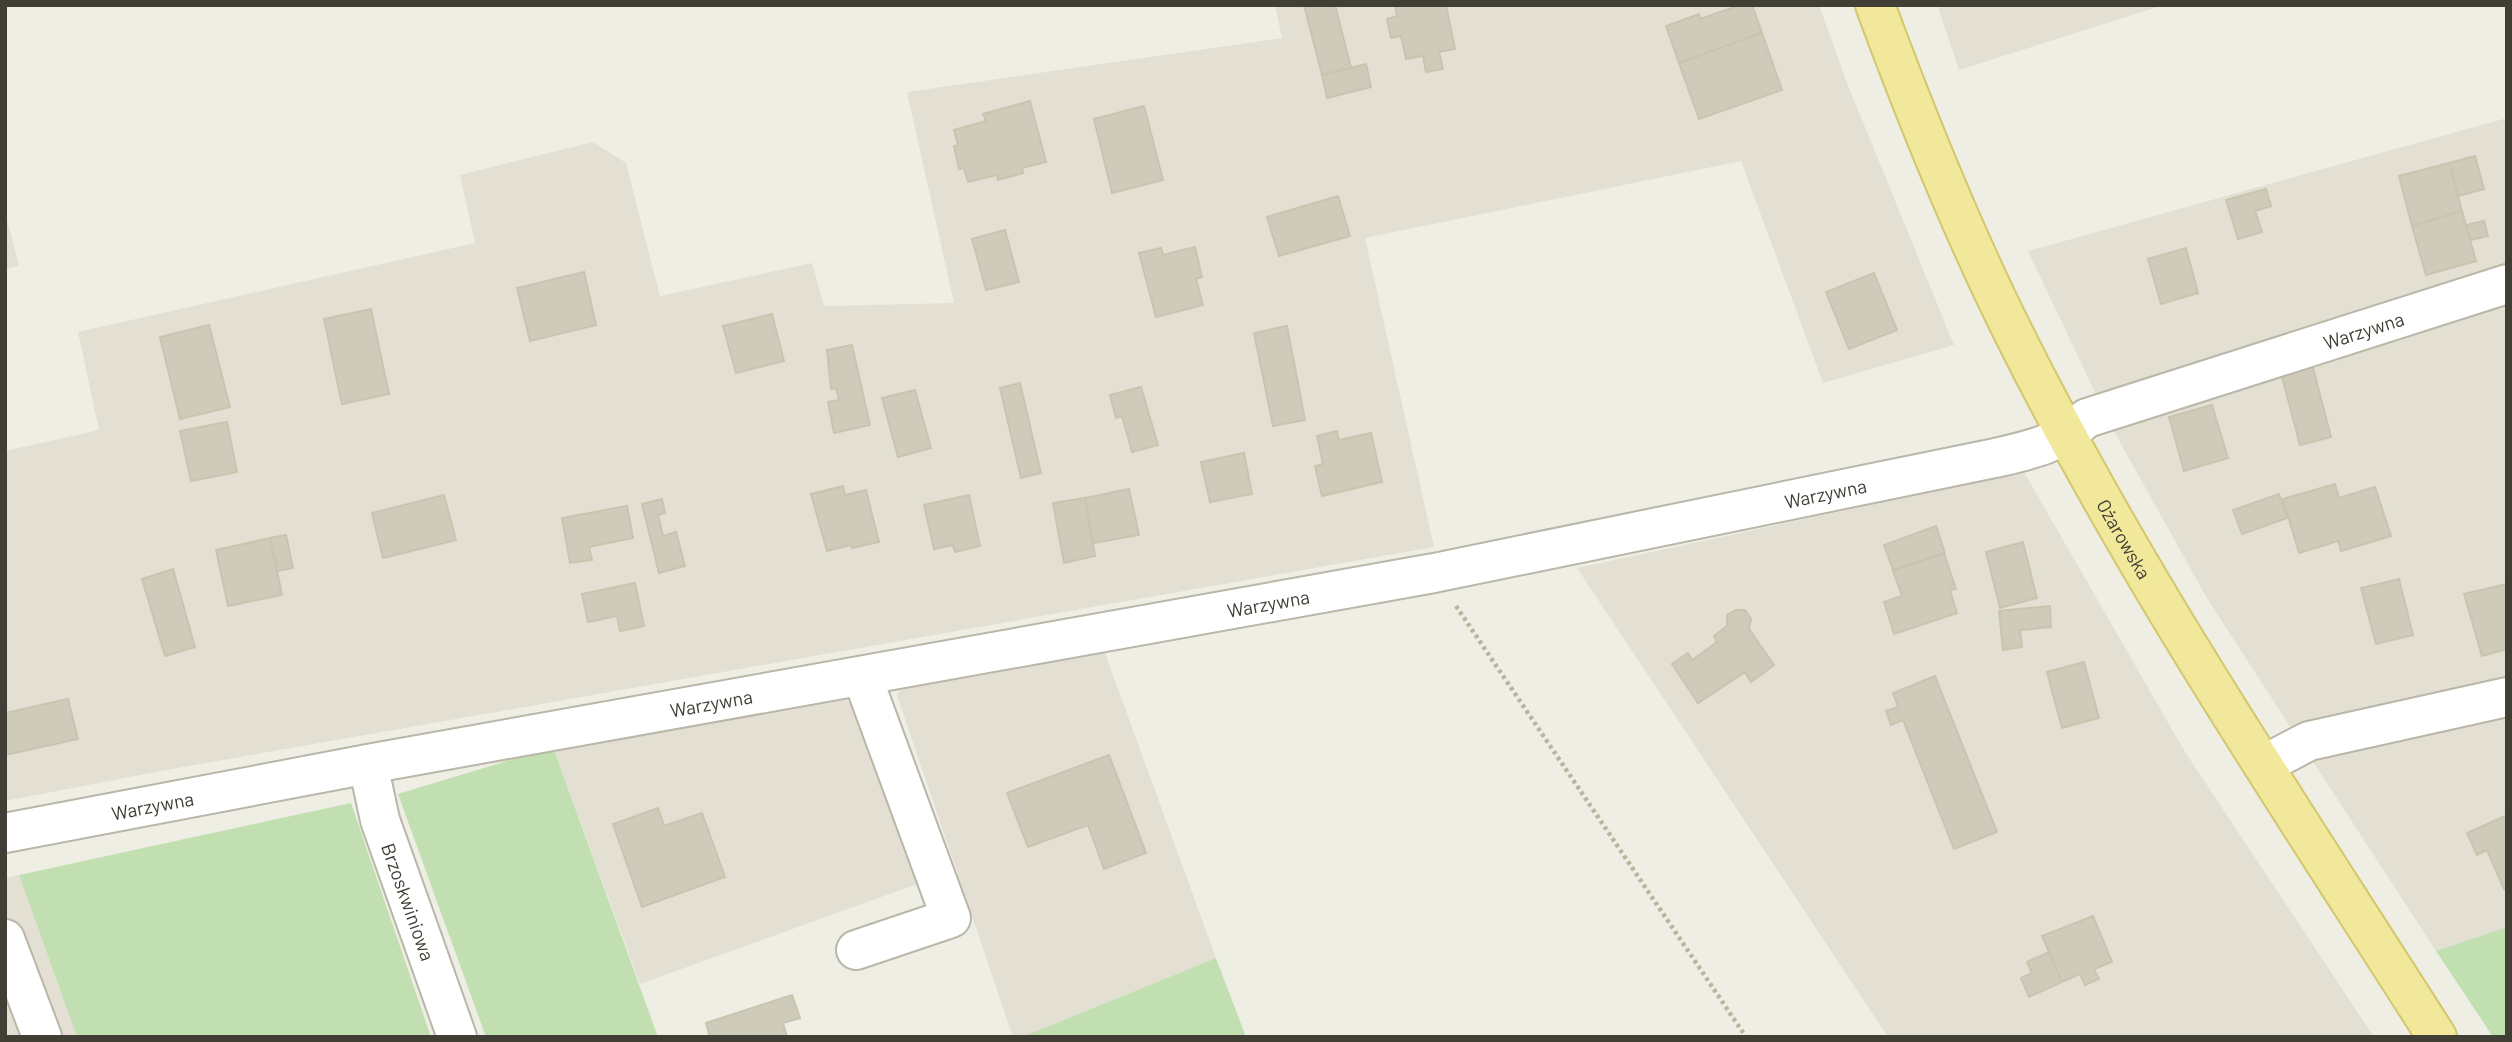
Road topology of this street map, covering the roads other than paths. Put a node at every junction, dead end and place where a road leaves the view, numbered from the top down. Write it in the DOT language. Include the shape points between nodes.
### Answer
graph roads {
  1 [pos="1875,5"];
  2 [pos="2507,284"];
  3 [pos="2067,435"];
  4 [pos="862,676"];
  5 [pos="2507,697"];
  6 [pos="368,764"];
  7 [pos="2263,765"];
  8 [pos="5,833"];
  9 [pos="5,939"];
  10 [pos="856,950"];
  11 [pos="43,1037"];
  12 [pos="457,1037"];
  13 [pos="2437,1037"];
  1 -- 3 [label="main road, Ożarowska" via="1961,220"];
  2 -- 3 [label="street, Warzywna" via="2087,418"];
  3 -- 4 [label="street, Warzywna" via="2039,448 1995,458 1434,573"];
  3 -- 7 [label="main road, Ożarowska" via="2165,607"];
  4 -- 6 [label="street, Warzywna"];
  4 -- 10 [label="street" via="951,918"];
  5 -- 7 [label="street" via="2309,741"];
  6 -- 8 [label="street, Warzywna"];
  6 -- 12 [label="street, Brzoskwiniowa" via="380,820"];
  7 -- 13 [label="main road, Ożarowska"];
  9 -- 11 [label="street"];
}
